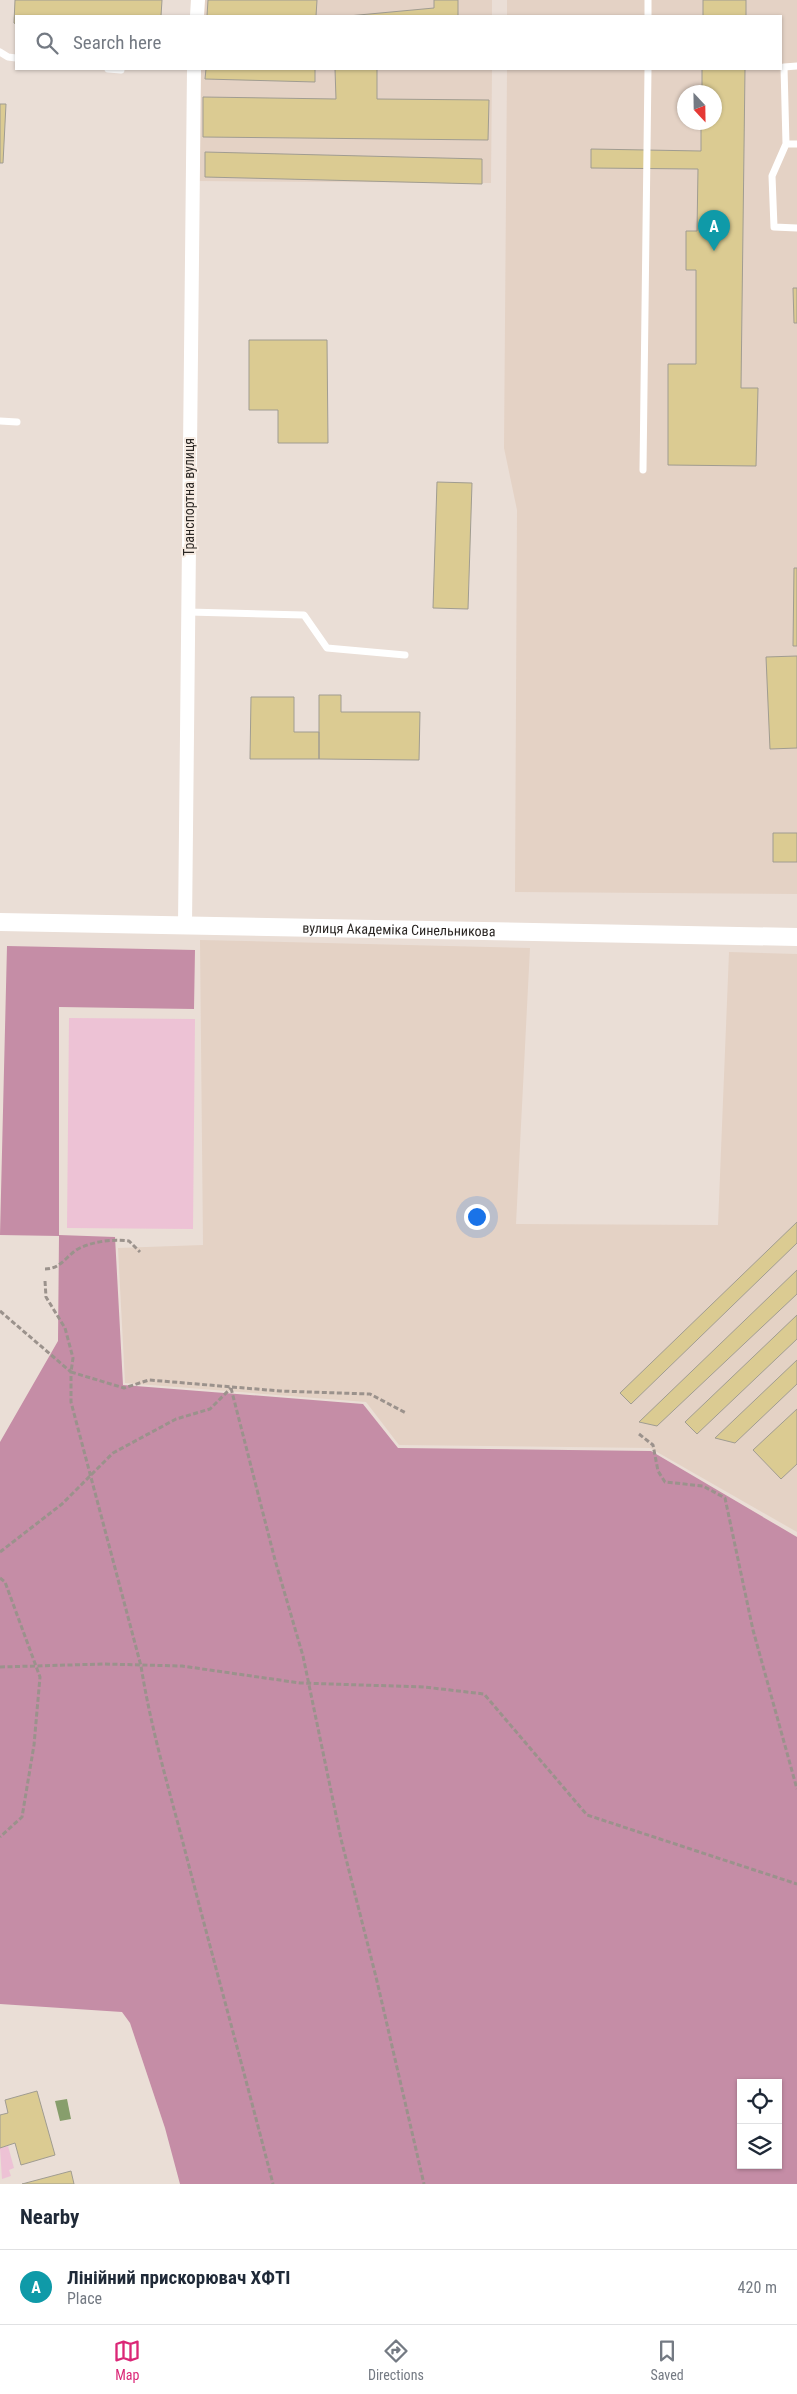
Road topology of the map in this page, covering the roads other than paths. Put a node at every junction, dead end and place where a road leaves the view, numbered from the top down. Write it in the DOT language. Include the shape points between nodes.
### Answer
graph roads {
  1 [pos="198,0"];
  2 [pos="648,0"];
  3 [pos="197,15"];
  4 [pos="648,15"];
  5 [pos="0,52"];
  6 [pos="15,58"];
  7 [pos="797,66"];
  8 [pos="194,70"];
  9 [pos="648,70"];
  10 [pos="786,144"];
  11 [pos="797,144"];
  12 [pos="797,228"];
  13 [pos="0,421"];
  14 [pos="17,422"];
  15 [pos="643,470"];
  16 [pos="188,612"];
  17 [pos="405,655"];
  18 [pos="0,922"];
  19 [pos="185,925"];
  20 [pos="797,937"];
  1 -- 3 [label="street"];
  2 -- 4 [label="lane"];
  5 -- 6 [label="lane"];
  7 -- 10 [label="lane" via="784,67"];
  8 -- 16 [label="street, Транспортна вулиця"];
  9 -- 15 [label="lane"];
  10 -- 11 [label="lane"];
  10 -- 12 [label="lane" via="772,176 774,228"];
  13 -- 14 [label="lane"];
  16 -- 17 [label="lane" via="304,615 327,648"];
  16 -- 19 [label="street, Транспортна вулиця"];
  18 -- 19 [label="street, вулиця Академіка Синельникова"];
  19 -- 20 [label="street, вулиця Академіка Синельникова"];
}
